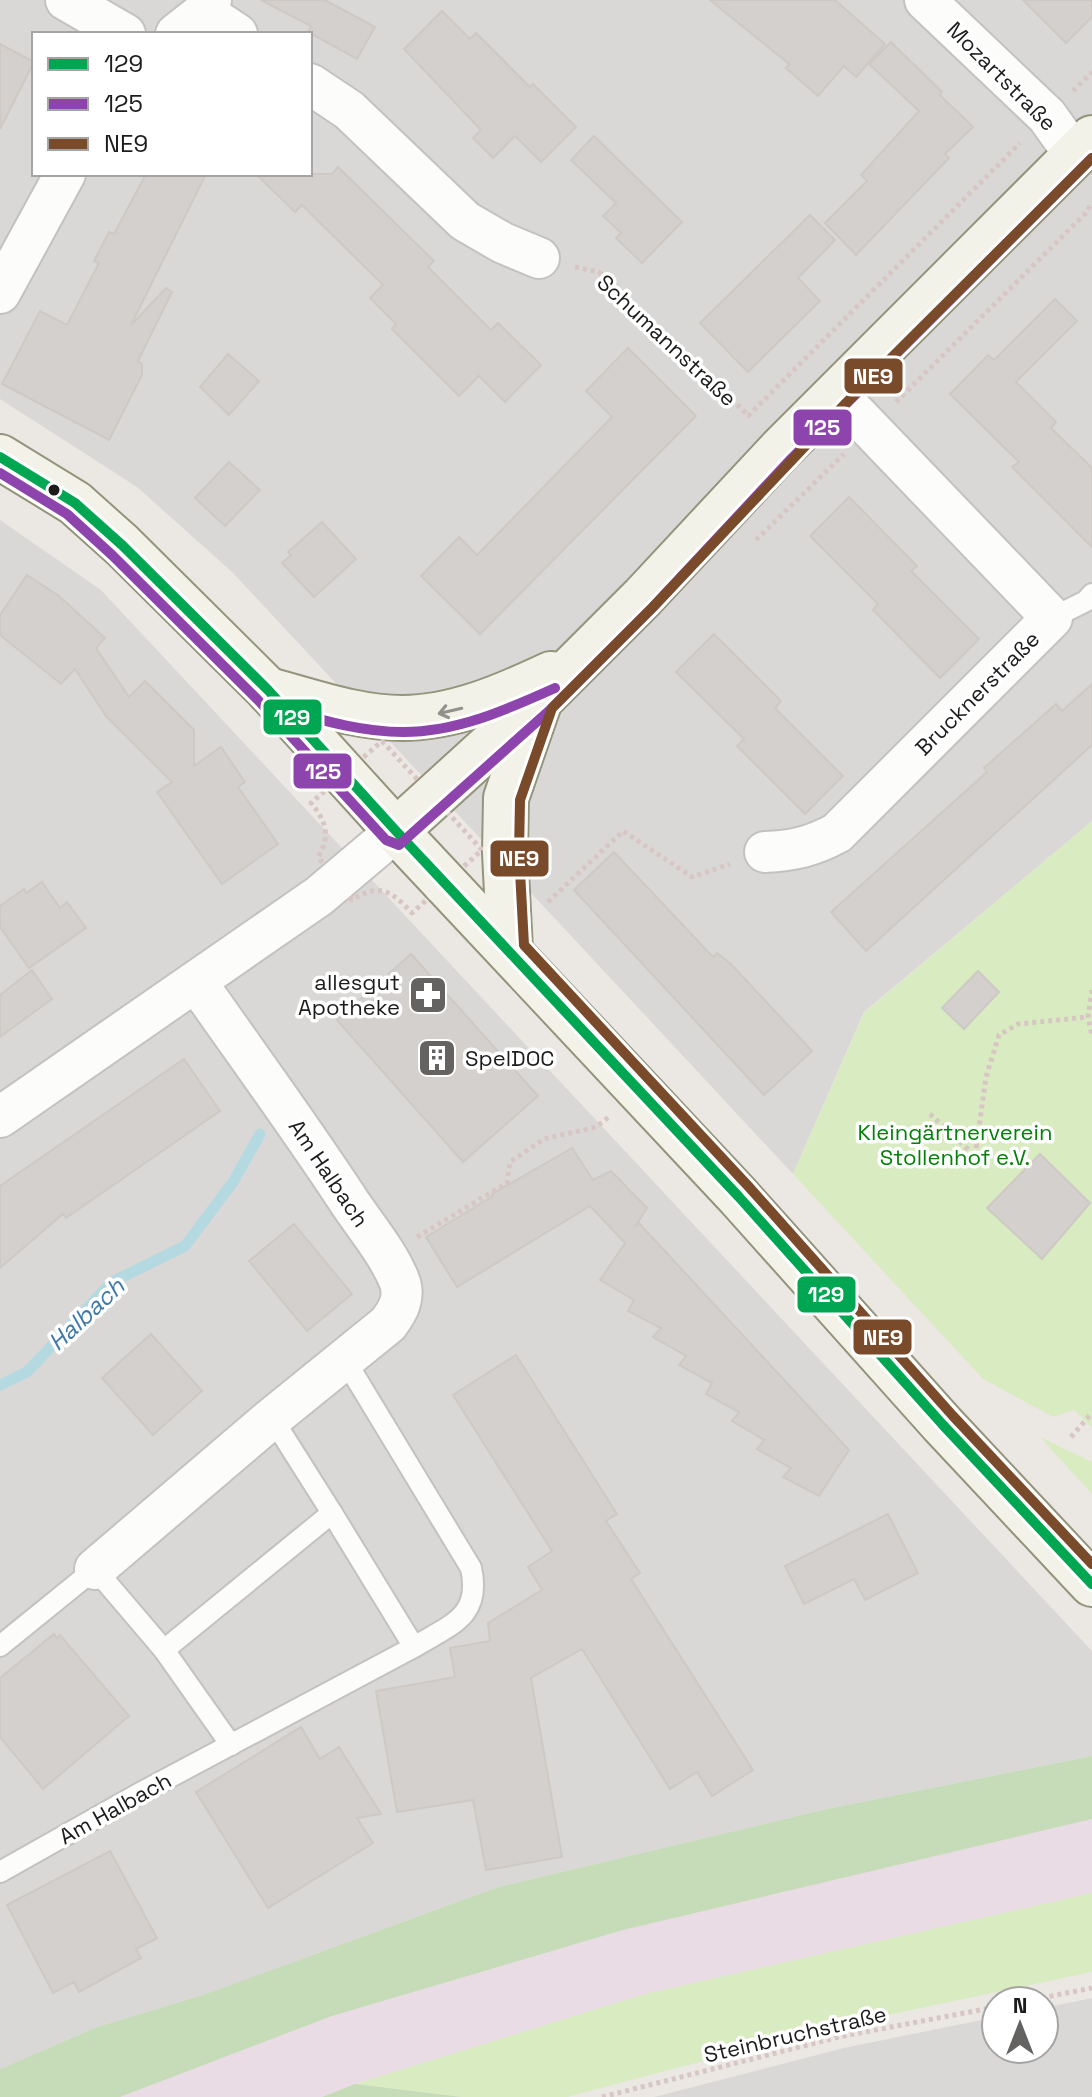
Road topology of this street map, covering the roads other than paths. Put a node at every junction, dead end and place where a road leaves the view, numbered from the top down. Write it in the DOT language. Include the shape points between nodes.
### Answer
graph roads {
  1 [pos="66,0"];
  2 [pos="925,0"];
  3 [pos="197,15"];
  4 [pos="122,32"];
  5 [pos="233,32"];
  6 [pos="312,85"];
  7 [pos="1083,147"];
  8 [pos="64,176"];
  9 [pos="539,258"];
  10 [pos="0,293"];
  11 [pos="836,393"];
  12 [pos="0,457"];
  13 [pos="1092,594"];
  14 [pos="1052,618"];
  15 [pos="575,663"];
  16 [pos="268,690"];
  17 [pos="540,700"];
  18 [pos="396,831"];
  19 [pos="765,852"];
  20 [pos="510,951"];
  21 [pos="197,983"];
  22 [pos="0,1117"];
  23 [pos="345,1360"];
  24 [pos="272,1418"];
  25 [pos="332,1513"];
  26 [pos="95,1569"];
  27 [pos="1092,1584"];
  28 [pos="0,1646"];
  29 [pos="414,1647"];
  30 [pos="164,1650"];
  31 [pos="231,1745"];
  32 [pos="0,1872"];
  1 -- 4 [label="street"];
  2 -- 7 [label="street, Mozartstraße"];
  3 -- 5 [label="street"];
  6 -- 9 [label="street" via="349,110 465,221"];
  7 -- 11 [label="main road"];
  8 -- 10 [label="street"];
  11 -- 14 [label="street, Brucknerstraße"];
  11 -- 15 [label="main road"];
  12 -- 16 [label="main road" via="87,514"];
  13 -- 14 [label="lane"];
  14 -- 19 [label="street, Brucknerstraße" via="837,833 793,851"];
  15 -- 16 [label="main road, one-way" via="500,698 402,718 348,712"];
  15 -- 17 [label="main road"];
  16 -- 18 [label="main road"];
  17 -- 18 [label="main road"];
  17 -- 20 [label="main road" via="506,798"];
  18 -- 20 [label="main road"];
  18 -- 21 [label="street" via="319,896"];
  20 -- 27 [label="main road"];
  21 -- 22 [label="street"];
  21 -- 23 [label="street, Am Halbach" via="399,1281 402,1297 397,1312"];
  23 -- 24 [label="street, Am Halbach"];
  23 -- 29 [label="lane, Am Halbach" via="471,1568 476,1589 468,1611"];
  24 -- 25 [label="lane"];
  24 -- 26 [label="street, Am Halbach"];
  25 -- 29 [label="lane"];
  25 -- 30 [label="lane"];
  26 -- 28 [label="lane, Am Halbach"];
  26 -- 30 [label="lane"];
  29 -- 31 [label="lane, Am Halbach"];
  30 -- 31 [label="lane"];
  31 -- 32 [label="lane, Am Halbach"];
}
